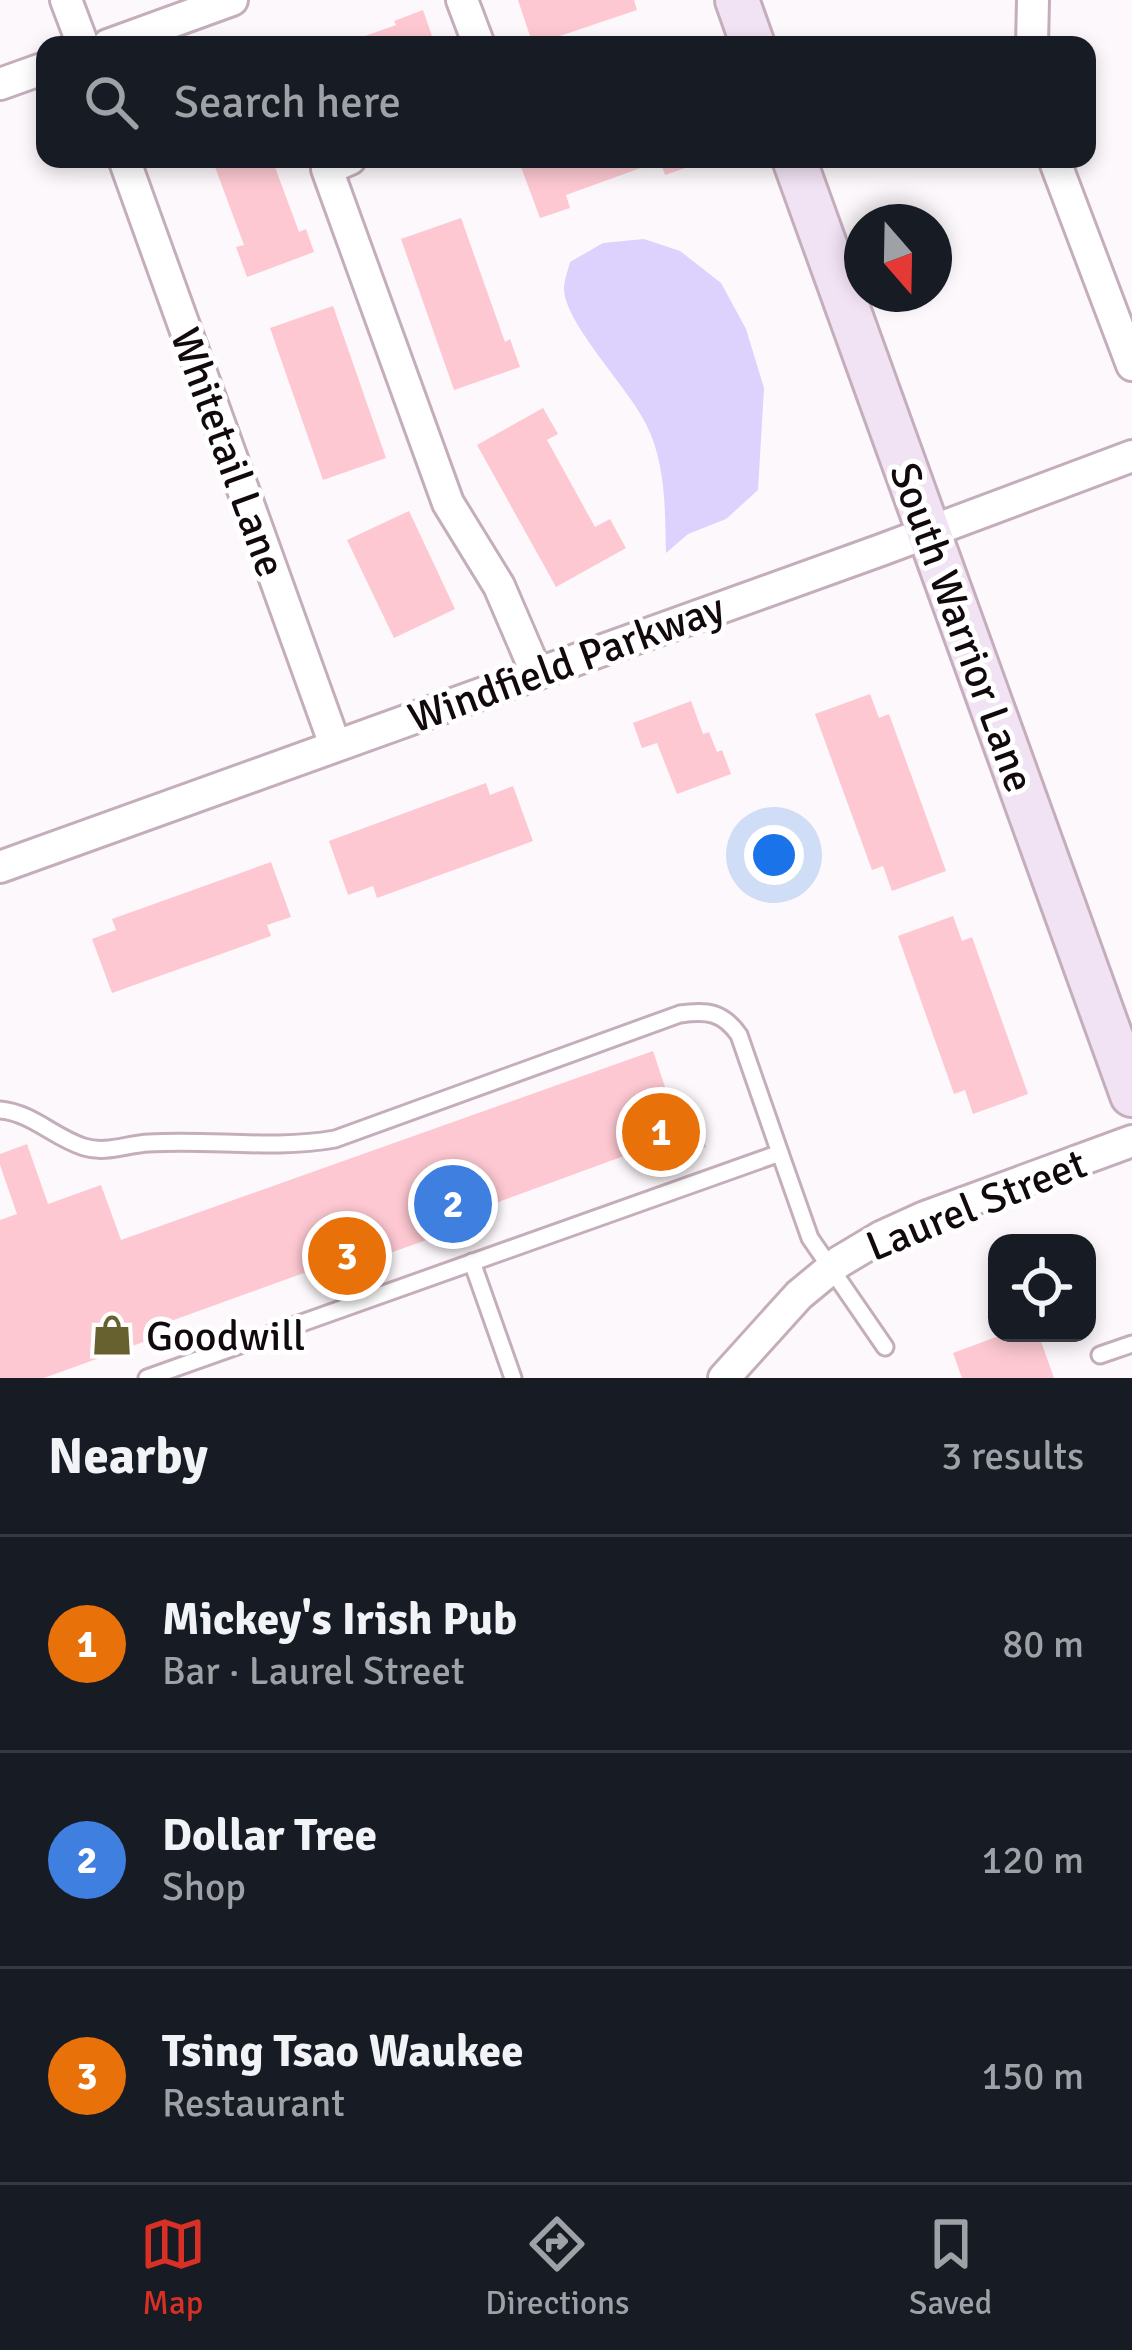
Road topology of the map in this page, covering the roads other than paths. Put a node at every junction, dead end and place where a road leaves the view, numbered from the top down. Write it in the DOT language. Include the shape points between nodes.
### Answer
graph roads {
  1 [pos="66,0"];
  2 [pos="232,0"];
  3 [pos="462,0"];
  4 [pos="737,0"];
  5 [pos="1033,0"];
  6 [pos="80,36"];
  7 [pos="133,36"];
  8 [pos="476,36"];
  9 [pos="750,36"];
  10 [pos="1032,36"];
  11 [pos="36,71"];
  12 [pos="0,85"];
  13 [pos="127,168"];
  14 [pos="336,168"];
  15 [pos="797,168"];
  16 [pos="1057,168"];
  17 [pos="1132,365"];
  18 [pos="1132,456"];
  19 [pos="928,530"];
  20 [pos="536,672"];
  21 [pos="335,745"];
  22 [pos="0,867"];
  23 [pos="1132,1095"];
  24 [pos="0,1110"];
  25 [pos="1132,1141"];
  26 [pos="780,1153"];
  27 [pos="472,1262"];
  28 [pos="830,1269"];
  29 [pos="1132,1343"];
  30 [pos="885,1347"];
  31 [pos="1100,1355"];
  32 [pos="176,1373"];
  33 [pos="147,1378"];
  34 [pos="513,1378"];
  35 [pos="724,1378"];
  1 -- 6 [label="street"];
  2 -- 7 [label="street"];
  3 -- 8 [label="street"];
  4 -- 9 [label="street"];
  5 -- 10 [label="street"];
  11 -- 12 [label="street"];
  13 -- 21 [label="street, Whitetail Lane"];
  14 -- 20 [label="street" via="448,503 499,586"];
  15 -- 19 [label="street, South Warrior Lane"];
  16 -- 17 [label="street"];
  18 -- 19 [label="street, Windfield Parkway"];
  19 -- 20 [label="street, Windfield Parkway"];
  19 -- 23 [label="street, South Warrior Lane"];
  20 -- 21 [label="street, Windfield Parkway"];
  21 -- 22 [label="street, Windfield Parkway"];
  24 -- 26 [label="lane" via="99,1150 302,1145 699,1011 717,1014 739,1034"];
  25 -- 28 [label="street, Laurel Street" via="925,1217"];
  26 -- 27 [label="lane"];
  26 -- 28 [label="lane" via="810,1238"];
  27 -- 32 [label="lane"];
  27 -- 34 [label="lane"];
  28 -- 30 [label="lane"];
  28 -- 35 [label="street, Laurel Street"];
  29 -- 31 [label="lane"];
  32 -- 33 [label="lane"];
}
